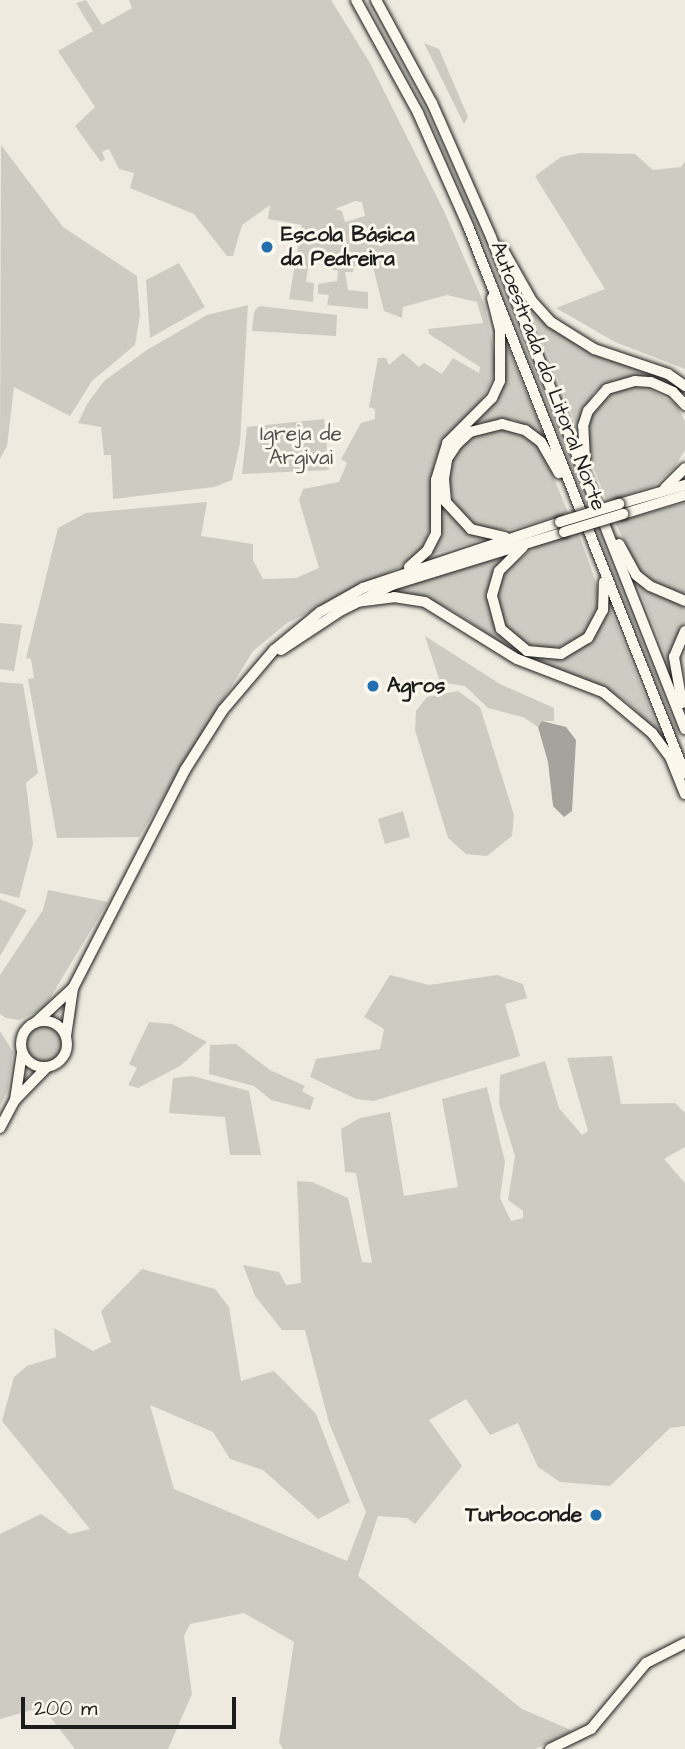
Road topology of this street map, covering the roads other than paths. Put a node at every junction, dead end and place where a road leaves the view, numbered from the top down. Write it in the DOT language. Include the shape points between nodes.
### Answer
graph roads {
  1 [pos="356,0"];
  2 [pos="376,0"];
  3 [pos="491,237"];
  4 [pos="496,293"];
  5 [pos="685,386"];
  6 [pos="685,405"];
  7 [pos="685,468"];
  8 [pos="590,483"];
  9 [pos="685,485"];
  10 [pos="659,493"];
  11 [pos="685,495"];
  12 [pos="621,509"];
  13 [pos="601,514"];
  14 [pos="584,521"];
  15 [pos="562,527"];
  16 [pos="514,536"];
  17 [pos="533,541"];
  18 [pos="603,572"];
  19 [pos="399,574"];
  20 [pos="685,601"];
  21 [pos="356,603"];
  22 [pos="685,631"];
  23 [pos="254,672"];
  24 [pos="685,716"];
  25 [pos="685,729"];
  26 [pos="685,774"];
  27 [pos="685,794"];
  28 [pos="73,988"];
  29 [pos="36,1023"];
  30 [pos="66,1036"];
  31 [pos="22,1053"];
  32 [pos="47,1068"];
  33 [pos="15,1100"];
  34 [pos="0,1128"];
  35 [pos="685,1643"];
  36 [pos="550,1749"];
  1 -- 4 [label="highway, Autoestrada do Litoral Norte" via="429,136"];
  2 -- 3 [label="highway, Autoestrada do Litoral Norte" via="432,103"];
  3 -- 5 [label="highway" via="497,238 532,301 551,322 594,349 668,374"];
  3 -- 8 [label="highway, Autoestrada do Litoral Norte"];
  4 -- 14 [label="highway, Autoestrada do Litoral Norte"];
  4 -- 19 [label="highway" via="492,299 500,330 500,381 492,398 447,443 436,480 436,533 422,557"];
  6 -- 8 [label="highway" via="673,392 651,382 635,381 607,389 588,411 583,426"];
  7 -- 10 [label="highway"];
  8 -- 13 [label="highway, Autoestrada do Litoral Norte"];
  9 -- 10 [label="highway"];
  10 -- 12 [label="highway"];
  11 -- 12 [label="highway"];
  12 -- 15 [label="highway, bridge"];
  13 -- 20 [label="highway" via="636,575"];
  13 -- 25 [label="highway, Autoestrada do Litoral Norte"];
  14 -- 16 [label="highway" via="541,442 525,430 502,424 470,432 447,459 446,502 477,532"];
  14 -- 18 [label="highway, Autoestrada do Litoral Norte"];
  15 -- 16 [label="highway"];
  15 -- 17 [label="highway"];
  16 -- 19 [label="highway"];
  17 -- 18 [label="highway" via="504,564 492,596 501,629 527,651 561,654 588,638 603,610"];
  17 -- 21 [label="highway" via="417,576"];
  18 -- 26 [label="highway, Autoestrada do Litoral Norte"];
  19 -- 23 [label="highway" via="320,612 286,638"];
  21 -- 23 [label="highway"];
  21 -- 27 [label="highway" via="394,597 425,602 517,659 603,692 652,733 670,757"];
  22 -- 24 [label="highway" via="674,671"];
  23 -- 28 [label="highway" via="194,754"];
  28 -- 29 [label="highway"];
  28 -- 30 [label="highway"];
  29 -- 30 [label="main road" via="57,1025"];
  29 -- 31 [label="main road" via="24,1033"];
  30 -- 32 [label="main road" via="64,1057"];
  31 -- 32 [label="main road" via="32,1065"];
  31 -- 33 [label="main road"];
  32 -- 33 [label="main road"];
  33 -- 34 [label="main road"];
  35 -- 36 [label="main road" via="629,1679 591,1729"];
}
